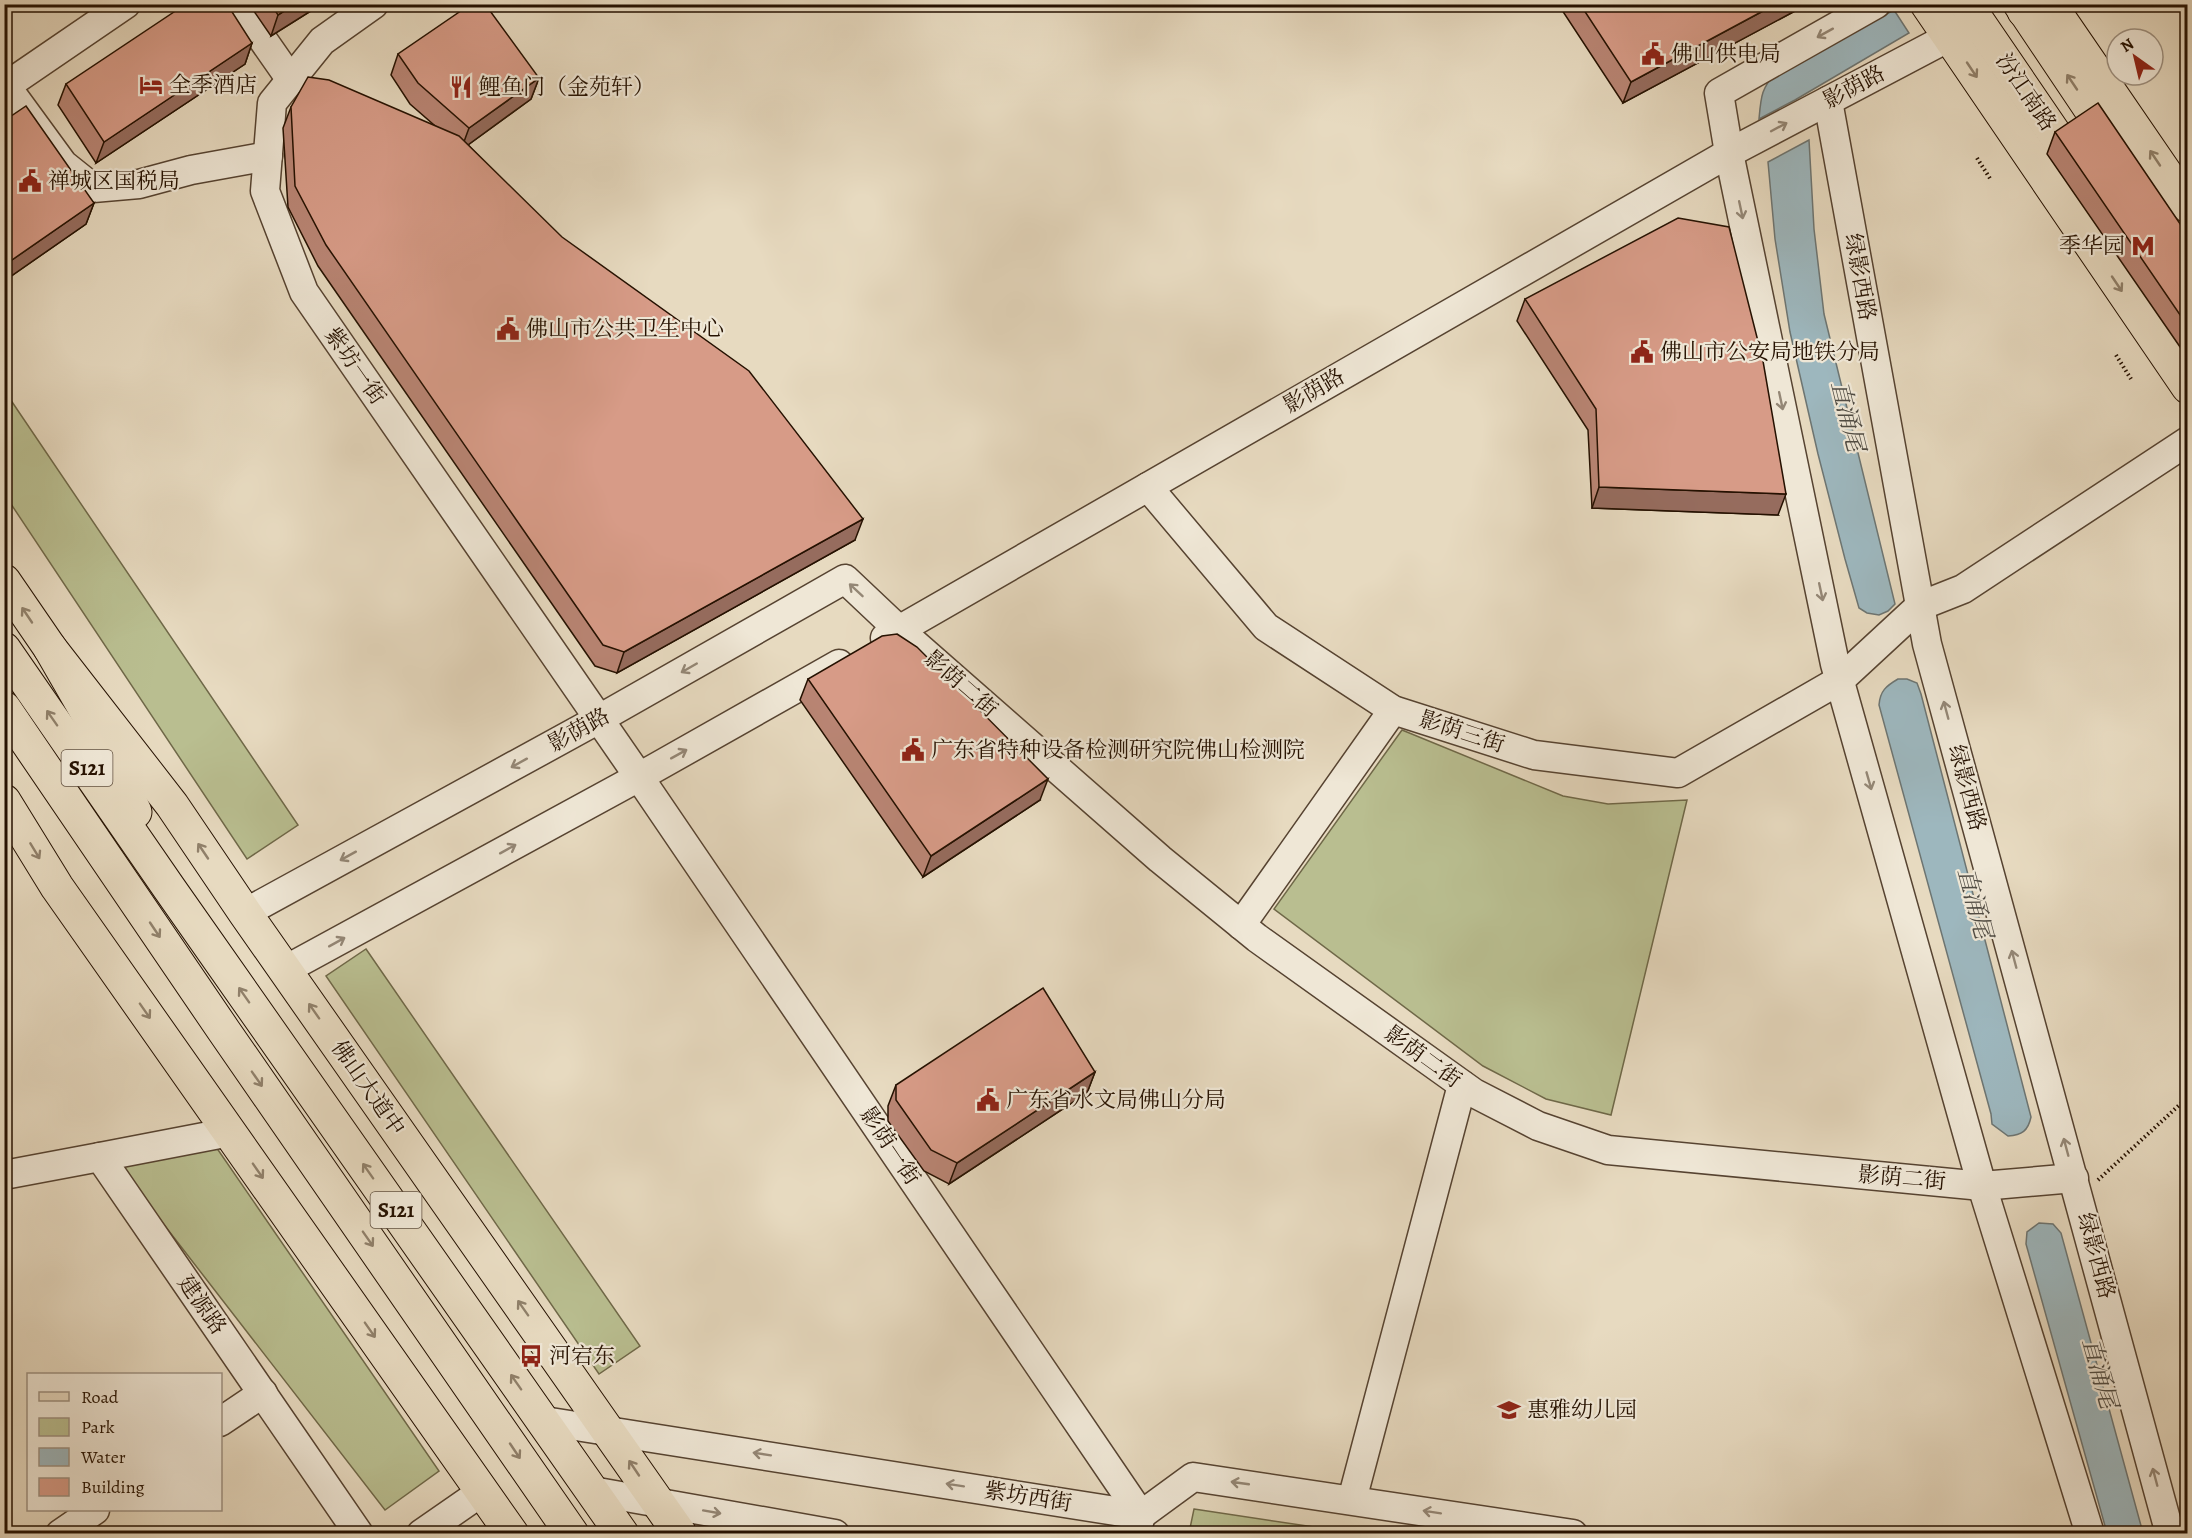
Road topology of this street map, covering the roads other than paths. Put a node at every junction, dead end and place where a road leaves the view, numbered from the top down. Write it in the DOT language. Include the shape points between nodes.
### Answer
graph roads {
  1 [pos="126,4"];
  2 [pos="238,4"];
  3 [pos="374,4"];
  4 [pos="1876,4"];
  5 [pos="1927,4"];
  6 [pos="2027,7"];
  7 [pos="1972,14"];
  8 [pos="1949,37"];
  9 [pos="291,80"];
  10 [pos="1828,101"];
  11 [pos="1730,153"];
  12 [pos="268,156"];
  13 [pos="2097,196"];
  14 [pos="2181,220"];
  15 [pos="2187,387"];
  16 [pos="2187,441"];
  17 [pos="1148,487"];
  18 [pos="4,581"];
  19 [pos="1920,606"];
  20 [pos="899,630"];
  21 [pos="50,648"];
  22 [pos="4,649"];
  23 [pos="1840,680"];
  24 [pos="4,708"];
  25 [pos="1393,710"];
  26 [pos="599,719"];
  27 [pos="4,749"];
  28 [pos="639,777"];
  29 [pos="4,801"];
  30 [pos="169,888"];
  31 [pos="138,904"];
  32 [pos="245,913"];
  33 [pos="1241,925"];
  34 [pos="285,970"];
  35 [pos="1462,1084"];
  36 [pos="230,1132"];
  37 [pos="100,1157"];
  38 [pos="4,1175"];
  39 [pos="1982,1186"];
  40 [pos="2077,1187"];
  41 [pos="263,1393"];
  42 [pos="222,1421"];
  43 [pos="544,1421"];
  44 [pos="608,1430"];
  45 [pos="483,1491"];
  46 [pos="592,1491"];
  47 [pos="1352,1500"];
  48 [pos="657,1502"];
  49 [pos="91,1511"];
  50 [pos="1139,1524"];
  51 [pos="60,1533"];
  52 [pos="359,1533"];
  53 [pos="421,1533"];
  54 [pos="512,1533"];
  55 [pos="572,1533"];
  56 [pos="622,1533"];
  57 [pos="680,1533"];
  58 [pos="836,1533"];
  59 [pos="1573,1533"];
  60 [pos="2090,1533"];
  61 [pos="2170,1533"];
  1 -- 12 [label="street" via="6,86 63,164 93,188 139,184"];
  2 -- 9 [label="street"];
  3 -- 9 [label="street, 紫坊一街" via="322,41"];
  4 -- 11 [label="street, one-way" via="1719,93"];
  5 -- 8 [label="main road"];
  14 -- 6 [label="main road, 汾江南路, one-way"];
  7 -- 8 [label="street, 影荫路"];
  7 -- 13 [label="main road, 汾江南路"];
  8 -- 10 [label="street, 影荫路"];
  8 -- 15 [label="main road, one-way"];
  9 -- 12 [label="street, 紫坊一街" via="273,103"];
  11 -- 10 [label="street, 影荫路, one-way"];
  10 -- 19 [label="street, 绿影西路"];
  11 -- 17 [label="street, 影荫路"];
  11 -- 23 [label="street, one-way"];
  12 -- 26 [label="street, 紫坊一街" via="265,191 304,292"];
  16 -- 19 [label="street" via="1963,589"];
  17 -- 20 [label="street, 影荫路"];
  17 -- 25 [label="street, 影荫三街" via="1266,627"];
  21 -- 18 [label="main road, one-way"];
  19 -- 23 [label="street, 影荫三街"];
  40 -- 19 [label="street, 绿影西路, one-way" via="1927,644"];
  20 -- 26 [label="street, 影荫路, one-way" via="845,579"];
  28 -- 20 [label="street, 影荫路, one-way"];
  20 -- 33 [label="street, 影荫二街"];
  21 -- 30 [label="main road" via="100,735"];
  32 -- 21 [label="main road, 佛山大道中, one-way" via="172,805"];
  30 -- 22 [label="main road, S121, one-way"];
  23 -- 25 [label="street, 影荫三街" via="1678,773 1534,755"];
  23 -- 39 [label="street, one-way"];
  24 -- 31 [label="main road, S121"];
  25 -- 33 [label="street"];
  26 -- 28 [label="street, 紫坊一街"];
  26 -- 32 [label="street, 影荫路, one-way"];
  27 -- 31 [label="main road"];
  34 -- 28 [label="street, 影荫路, one-way"];
  28 -- 50 [label="street, 影荫一街"];
  29 -- 36 [label="main road, one-way" via="57,887"];
  43 -- 30 [label="main road, S121, one-way"];
  31 -- 55 [label="main road, S121, one-way"];
  32 -- 34 [label="main road, 佛山大道中"];
  33 -- 35 [label="street, 影荫二街"];
  44 -- 34 [label="main road, 佛山大道中, one-way"];
  35 -- 39 [label="street, 影荫二街" via="1538,1126 1608,1150"];
  35 -- 47 [label="street"];
  36 -- 37 [label="street"];
  36 -- 45 [label="main road, one-way"];
  37 -- 38 [label="street"];
  37 -- 41 [label="street, 建源路"];
  39 -- 40 [label="street, 影荫二街"];
  39 -- 60 [label="street"];
  61 -- 40 [label="street, 绿影西路, one-way"];
  41 -- 42 [label="street"];
  41 -- 52 [label="street, 建源路"];
  43 -- 44 [label="street, 紫坊西街"];
  43 -- 46 [label="main road, S121"];
  48 -- 44 [label="main road, 佛山大道中, one-way"];
  50 -- 44 [label="street, 紫坊西街, one-way"];
  45 -- 53 [label="street"];
  45 -- 54 [label="main road"];
  46 -- 48 [label="street"];
  46 -- 56 [label="main road, S121"];
  47 -- 50 [label="street, one-way" via="1193,1477"];
  59 -- 47 [label="street, one-way"];
  48 -- 57 [label="main road, 佛山大道中"];
  48 -- 58 [label="street, one-way"];
  49 -- 51 [label="street"];
}
